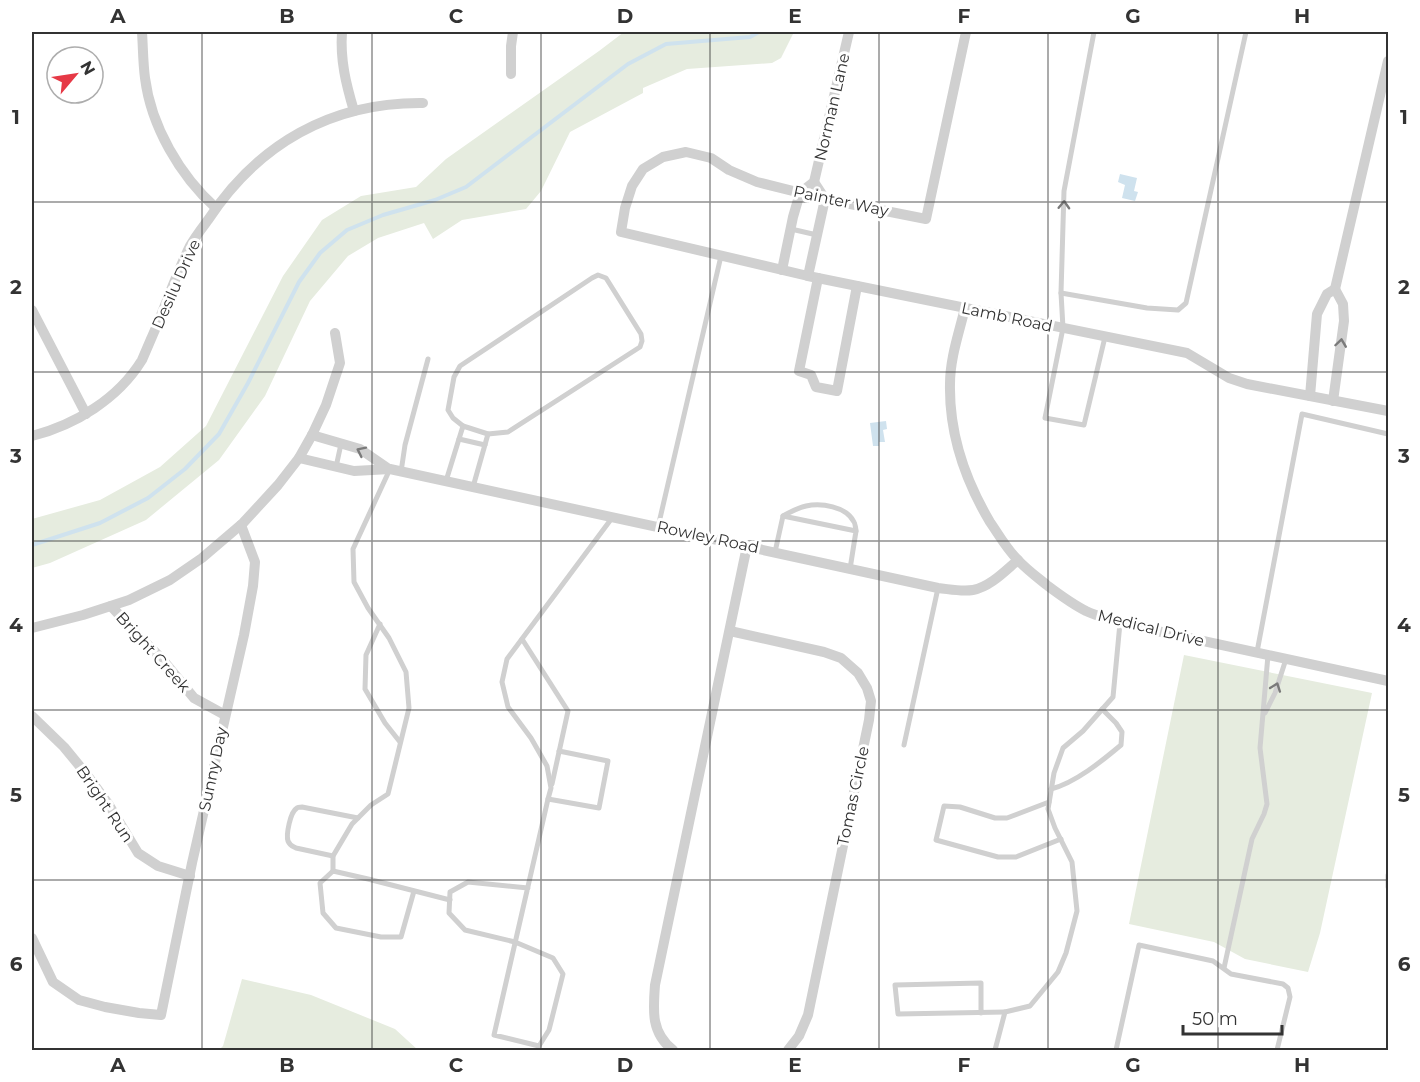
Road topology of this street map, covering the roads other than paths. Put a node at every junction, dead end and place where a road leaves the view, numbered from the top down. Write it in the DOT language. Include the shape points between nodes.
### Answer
graph roads {
  1 [pos="141,32"];
  2 [pos="342,32"];
  3 [pos="513,32"];
  4 [pos="849,32"];
  5 [pos="966,32"];
  6 [pos="1094,32"];
  7 [pos="1245,32"];
  8 [pos="1389,61"];
  9 [pos="511,74"];
  10 [pos="423,103"];
  11 [pos="354,111"];
  12 [pos="814,182"];
  13 [pos="800,193"];
  14 [pos="825,199"];
  15 [pos="216,208"];
  16 [pos="791,229"];
  17 [pos="621,232"];
  18 [pos="817,235"];
  19 [pos="721,256"];
  20 [pos="782,270"];
  21 [pos="813,277"];
  22 [pos="857,286"];
  23 [pos="1335,289"];
  24 [pos="1061,293"];
  25 [pos="965,308"];
  26 [pos="32,310"];
  27 [pos="1063,328"];
  28 [pos="335,333"];
  29 [pos="1105,337"];
  30 [pos="428,359"];
  31 [pos="1310,396"];
  32 [pos="1333,401"];
  33 [pos="1389,411"];
  34 [pos="86,414"];
  35 [pos="463,426"];
  36 [pos="488,434"];
  37 [pos="1389,434"];
  38 [pos="312,435"];
  39 [pos="32,436"];
  40 [pos="459,439"];
  41 [pos="341,444"];
  42 [pos="485,445"];
  43 [pos="299,458"];
  44 [pos="336,467"];
  45 [pos="395,470"];
  46 [pos="446,481"];
  47 [pos="473,487"];
  48 [pos="783,516"];
  49 [pos="613,517"];
  50 [pos="241,525"];
  51 [pos="658,527"];
  52 [pos="856,531"];
  53 [pos="747,546"];
  54 [pos="775,552"];
  55 [pos="1018,560"];
  56 [pos="850,569"];
  57 [pos="938,588"];
  58 [pos="111,606"];
  59 [pos="1120,623"];
  60 [pos="380,624"];
  61 [pos="32,628"];
  62 [pos="730,631"];
  63 [pos="522,639"];
  64 [pos="1257,653"];
  65 [pos="1268,655"];
  66 [pos="1286,659"];
  67 [pos="1389,681"];
  68 [pos="1102,709"];
  69 [pos="225,715"];
  70 [pos="1264,715"];
  71 [pos="32,716"];
  72 [pos="400,742"];
  73 [pos="904,745"];
  74 [pos="559,751"];
  75 [pos="551,788"];
  76 [pos="1051,789"];
  77 [pos="548,799"];
  78 [pos="1049,802"];
  79 [pos="358,818"];
  80 [pos="1061,839"];
  81 [pos="333,856"];
  82 [pos="333,871"];
  83 [pos="1389,875"];
  84 [pos="190,876"];
  85 [pos="1389,887"];
  86 [pos="528,888"];
  87 [pos="414,891"];
  88 [pos="450,900"];
  89 [pos="32,938"];
  90 [pos="515,942"];
  91 [pos="1224,968"];
  92 [pos="1005,1012"];
  93 [pos="981,1013"];
  94 [pos="673,1050"];
  95 [pos="788,1050"];
  96 [pos="995,1050"];
  97 [pos="1116,1050"];
  98 [pos="1276,1050"];
  1 -- 15 [label="street" via="145,79 159,126 187,175"];
  2 -- 11 [label="street" via="343,66"];
  3 -- 9 [label="street"];
  4 -- 12 [label="street, Norman Lane"];
  5 -- 14 [label="street, Painter Way" via="926,219"];
  24 -- 6 [label="lane, one-way" via="1064,191"];
  7 -- 24 [label="lane" via="1186,303 1178,310 1157,309"];
  8 -- 23 [label="street"];
  10 -- 11 [label="street, Desilu Drive"];
  11 -- 15 [label="street, Desilu Drive" via="294,135 266,154"];
  12 -- 13 [label="street, Norman Lane"];
  12 -- 14 [label="street, Norman Lane"];
  13 -- 14 [label="street, Painter Way"];
  13 -- 16 [label="street"];
  13 -- 17 [label="street, Painter Way" via="757,182 711,158 686,152 663,157 643,169 632,186"];
  14 -- 18 [label="street"];
  15 -- 34 [label="street, Desilu Drive" via="182,262 142,359 118,389"];
  16 -- 18 [label="lane"];
  16 -- 20 [label="street"];
  17 -- 19 [label="street, Lamb Road"];
  18 -- 21 [label="street"];
  19 -- 20 [label="street, Lamb Road"];
  19 -- 51 [label="lane"];
  20 -- 21 [label="street, Lamb Road"];
  21 -- 22 [label="street, Lamb Road"];
  21 -- 22 [label="street" via="800,371 811,375 816,387 837,391"];
  22 -- 25 [label="street, Lamb Road"];
  23 -- 31 [label="street" via="1327,294 1317,314"];
  32 -- 23 [label="street, one-way" via="1344,321 1343,304"];
  24 -- 27 [label="lane"];
  25 -- 27 [label="street, Lamb Road"];
  25 -- 55 [label="street, Medical Drive" via="950,382 954,433 980,505"];
  26 -- 34 [label="street"];
  27 -- 29 [label="street, Lamb Road"];
  27 -- 29 [label="lane" via="1045,418 1084,425"];
  28 -- 38 [label="street" via="340,363"];
  29 -- 31 [label="street, Lamb Road" via="1187,353 1229,378"];
  30 -- 45 [label="lane"];
  31 -- 32 [label="street, Lamb Road"];
  32 -- 33 [label="street, Lamb Road"];
  34 -- 39 [label="street, Desilu Drive"];
  35 -- 36 [label="lane"];
  35 -- 36 [label="lane" via="448,410 460,366 592,278 606,278 641,334 640,346 508,432"];
  35 -- 40 [label="lane"];
  36 -- 42 [label="lane"];
  37 -- 64 [label="lane" via="1302,414"];
  38 -- 41 [label="street, Rowley Road"];
  38 -- 43 [label="street"];
  40 -- 42 [label="lane"];
  40 -- 46 [label="lane"];
  41 -- 44 [label="lane"];
  45 -- 41 [label="street, Rowley Road, one-way" via="360,449"];
  42 -- 47 [label="lane"];
  43 -- 44 [label="street, Rowley Road"];
  43 -- 50 [label="street"];
  44 -- 45 [label="street, Rowley Road" via="354,471"];
  45 -- 46 [label="street, Rowley Road"];
  45 -- 60 [label="lane" via="353,549 354,582"];
  46 -- 47 [label="street, Rowley Road"];
  47 -- 49 [label="street, Rowley Road"];
  48 -- 52 [label="lane"];
  48 -- 52 [label="lane" via="807,505 838,508 847,513"];
  48 -- 54 [label="lane"];
  49 -- 51 [label="street, Rowley Road"];
  49 -- 63 [label="lane"];
  50 -- 58 [label="street" via="170,580"];
  50 -- 69 [label="street, Sunny Day" via="255,562 253,586"];
  51 -- 53 [label="street, Rowley Road"];
  52 -- 56 [label="lane"];
  53 -- 54 [label="street, Rowley Road"];
  53 -- 62 [label="street"];
  54 -- 56 [label="street, Rowley Road"];
  55 -- 57 [label="street, Rowley Road" via="974,590"];
  55 -- 59 [label="street, Medical Drive" via="1061,596 1086,611"];
  56 -- 57 [label="street, Rowley Road"];
  57 -- 73 [label="lane"];
  58 -- 61 [label="street"];
  58 -- 69 [label="street, Bright Creek" via="194,698"];
  59 -- 64 [label="street, Medical Drive"];
  59 -- 68 [label="lane" via="1113,697"];
  60 -- 72 [label="lane" via="405,672 409,708"];
  60 -- 72 [label="lane" via="366,655 365,689"];
  62 -- 94 [label="street" via="655,985 653,1011 658,1034"];
  62 -- 95 [label="street, Tomas Circle" via="841,658 858,673 870,701 808,1015"];
  63 -- 74 [label="lane" via="568,711"];
  63 -- 75 [label="lane" via="507,659 502,682 508,707 547,766"];
  64 -- 65 [label="street, Medical Drive"];
  65 -- 66 [label="street, Medical Drive"];
  65 -- 70 [label="lane"];
  66 -- 67 [label="street, Medical Drive"];
  70 -- 66 [label="lane, one-way"];
  68 -- 76 [label="lane" via="1063,748"];
  68 -- 76 [label="lane" via="1122,732 1121,745 1075,778"];
  69 -- 84 [label="street, Sunny Day"];
  70 -- 91 [label="lane" via="1260,748 1267,804 1252,839"];
  71 -- 84 [label="street, Bright Run" via="87,775 138,853 158,866"];
  72 -- 79 [label="lane" via="388,794"];
  74 -- 75 [label="lane"];
  74 -- 77 [label="lane" via="608,761 601,799 598,808"];
  75 -- 77 [label="lane"];
  76 -- 78 [label="lane"];
  77 -- 86 [label="lane"];
  78 -- 80 [label="lane" via="1048,809"];
  78 -- 80 [label="lane" via="1007,818 944,806 936,840 998,857 1016,857"];
  79 -- 81 [label="lane"];
  79 -- 81 [label="lane" via="302,807 292,813 287,834 291,845"];
  80 -- 92 [label="lane" via="1072,862 1077,911 1066,952 1058,972 1030,1006"];
  81 -- 82 [label="lane"];
  82 -- 87 [label="lane"];
  82 -- 87 [label="lane" via="320,883 324,913 336,928 401,937"];
  83 -- 85 [label="lane"];
  84 -- 89 [label="street, Sunny Day" via="161,1015 80,1000 53,982"];
  86 -- 88 [label="lane" via="468,882 450,892"];
  86 -- 90 [label="lane"];
  87 -- 88 [label="lane"];
  88 -- 90 [label="lane" via="449,913 465,930"];
  90 -- 90 [label="lane" via="494,1035 538,1046 549,1030 563,974 553,958"];
  91 -- 97 [label="lane" via="1213,961 1139,945"];
  91 -- 98 [label="lane" via="1231,974 1288,988 1290,997"];
  92 -- 93 [label="lane"];
  92 -- 96 [label="lane"];
  93 -- 93 [label="lane" via="898,1014 895,985 981,983"];
}
